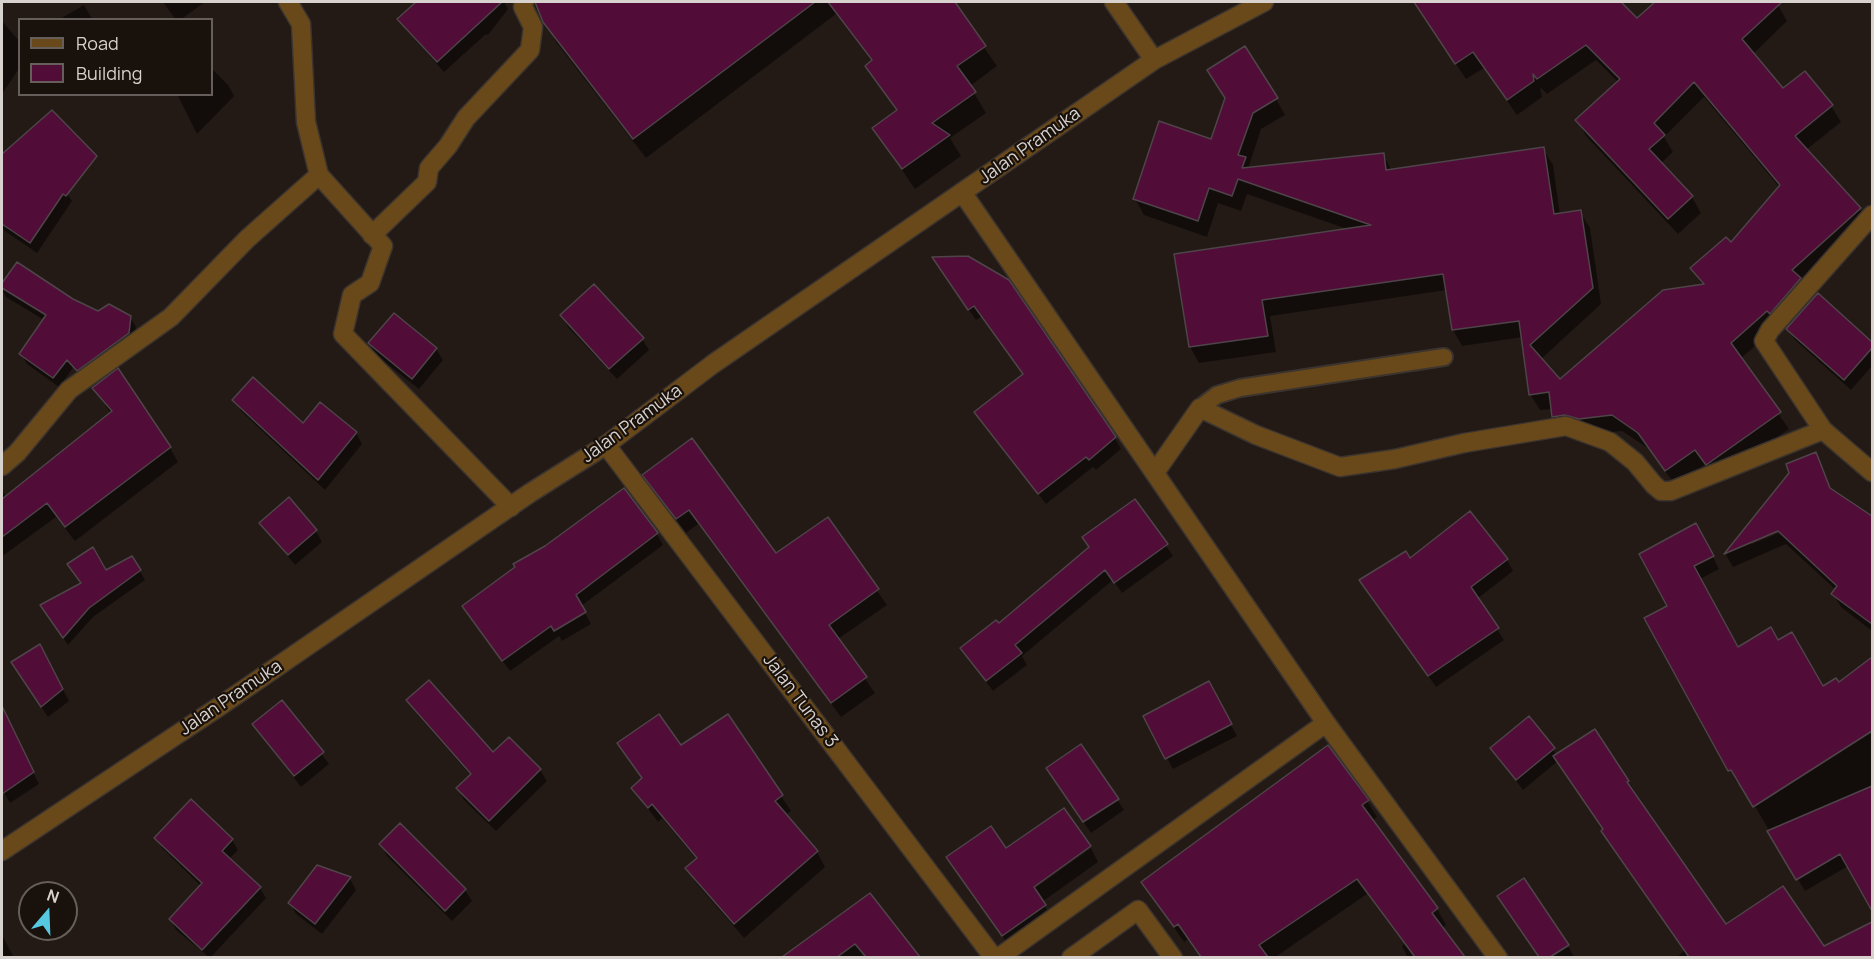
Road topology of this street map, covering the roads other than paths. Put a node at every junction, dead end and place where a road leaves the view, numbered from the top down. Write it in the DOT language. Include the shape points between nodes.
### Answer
graph roads {
  1 [pos="288,2"];
  2 [pos="524,2"];
  3 [pos="1114,2"];
  4 [pos="1264,2"];
  5 [pos="1154,60"];
  6 [pos="319,175"];
  7 [pos="962,192"];
  8 [pos="1872,215"];
  9 [pos="372,235"];
  10 [pos="1444,357"];
  11 [pos="1200,408"];
  12 [pos="1823,430"];
  13 [pos="606,445"];
  14 [pos="2,466"];
  15 [pos="1155,471"];
  16 [pos="1872,472"];
  17 [pos="511,507"];
  18 [pos="1326,723"];
  19 [pos="2,851"];
  20 [pos="996,957"];
  21 [pos="1071,957"];
  22 [pos="1173,957"];
  23 [pos="1498,957"];
  1 -- 6 [label="street" via="301,24 306,122"];
  2 -- 9 [label="street" via="533,27 530,50 466,118 429,168 427,182"];
  3 -- 5 [label="street"];
  4 -- 5 [label="street, Jalan Pramuka"];
  5 -- 7 [label="street, Jalan Pramuka"];
  6 -- 9 [label="street"];
  6 -- 14 [label="street" via="247,239 171,317 69,390"];
  7 -- 13 [label="street, Jalan Pramuka" via="713,364"];
  7 -- 15 [label="street"];
  8 -- 12 [label="street" via="1764,341"];
  9 -- 17 [label="street" via="383,246 369,283 352,295 343,334"];
  10 -- 11 [label="lane" via="1240,388 1217,395"];
  11 -- 12 [label="street" via="1256,435 1340,467 1566,426 1610,442 1635,462 1654,485 1671,491"];
  11 -- 15 [label="street"];
  12 -- 16 [label="street"];
  13 -- 17 [label="street, Jalan Pramuka"];
  13 -- 20 [label="street, Jalan Tunas 3"];
  15 -- 18 [label="street"];
  17 -- 19 [label="street, Jalan Pramuka"];
  18 -- 20 [label="street"];
  18 -- 23 [label="street"];
  21 -- 22 [label="street" via="1138,910"];
}
